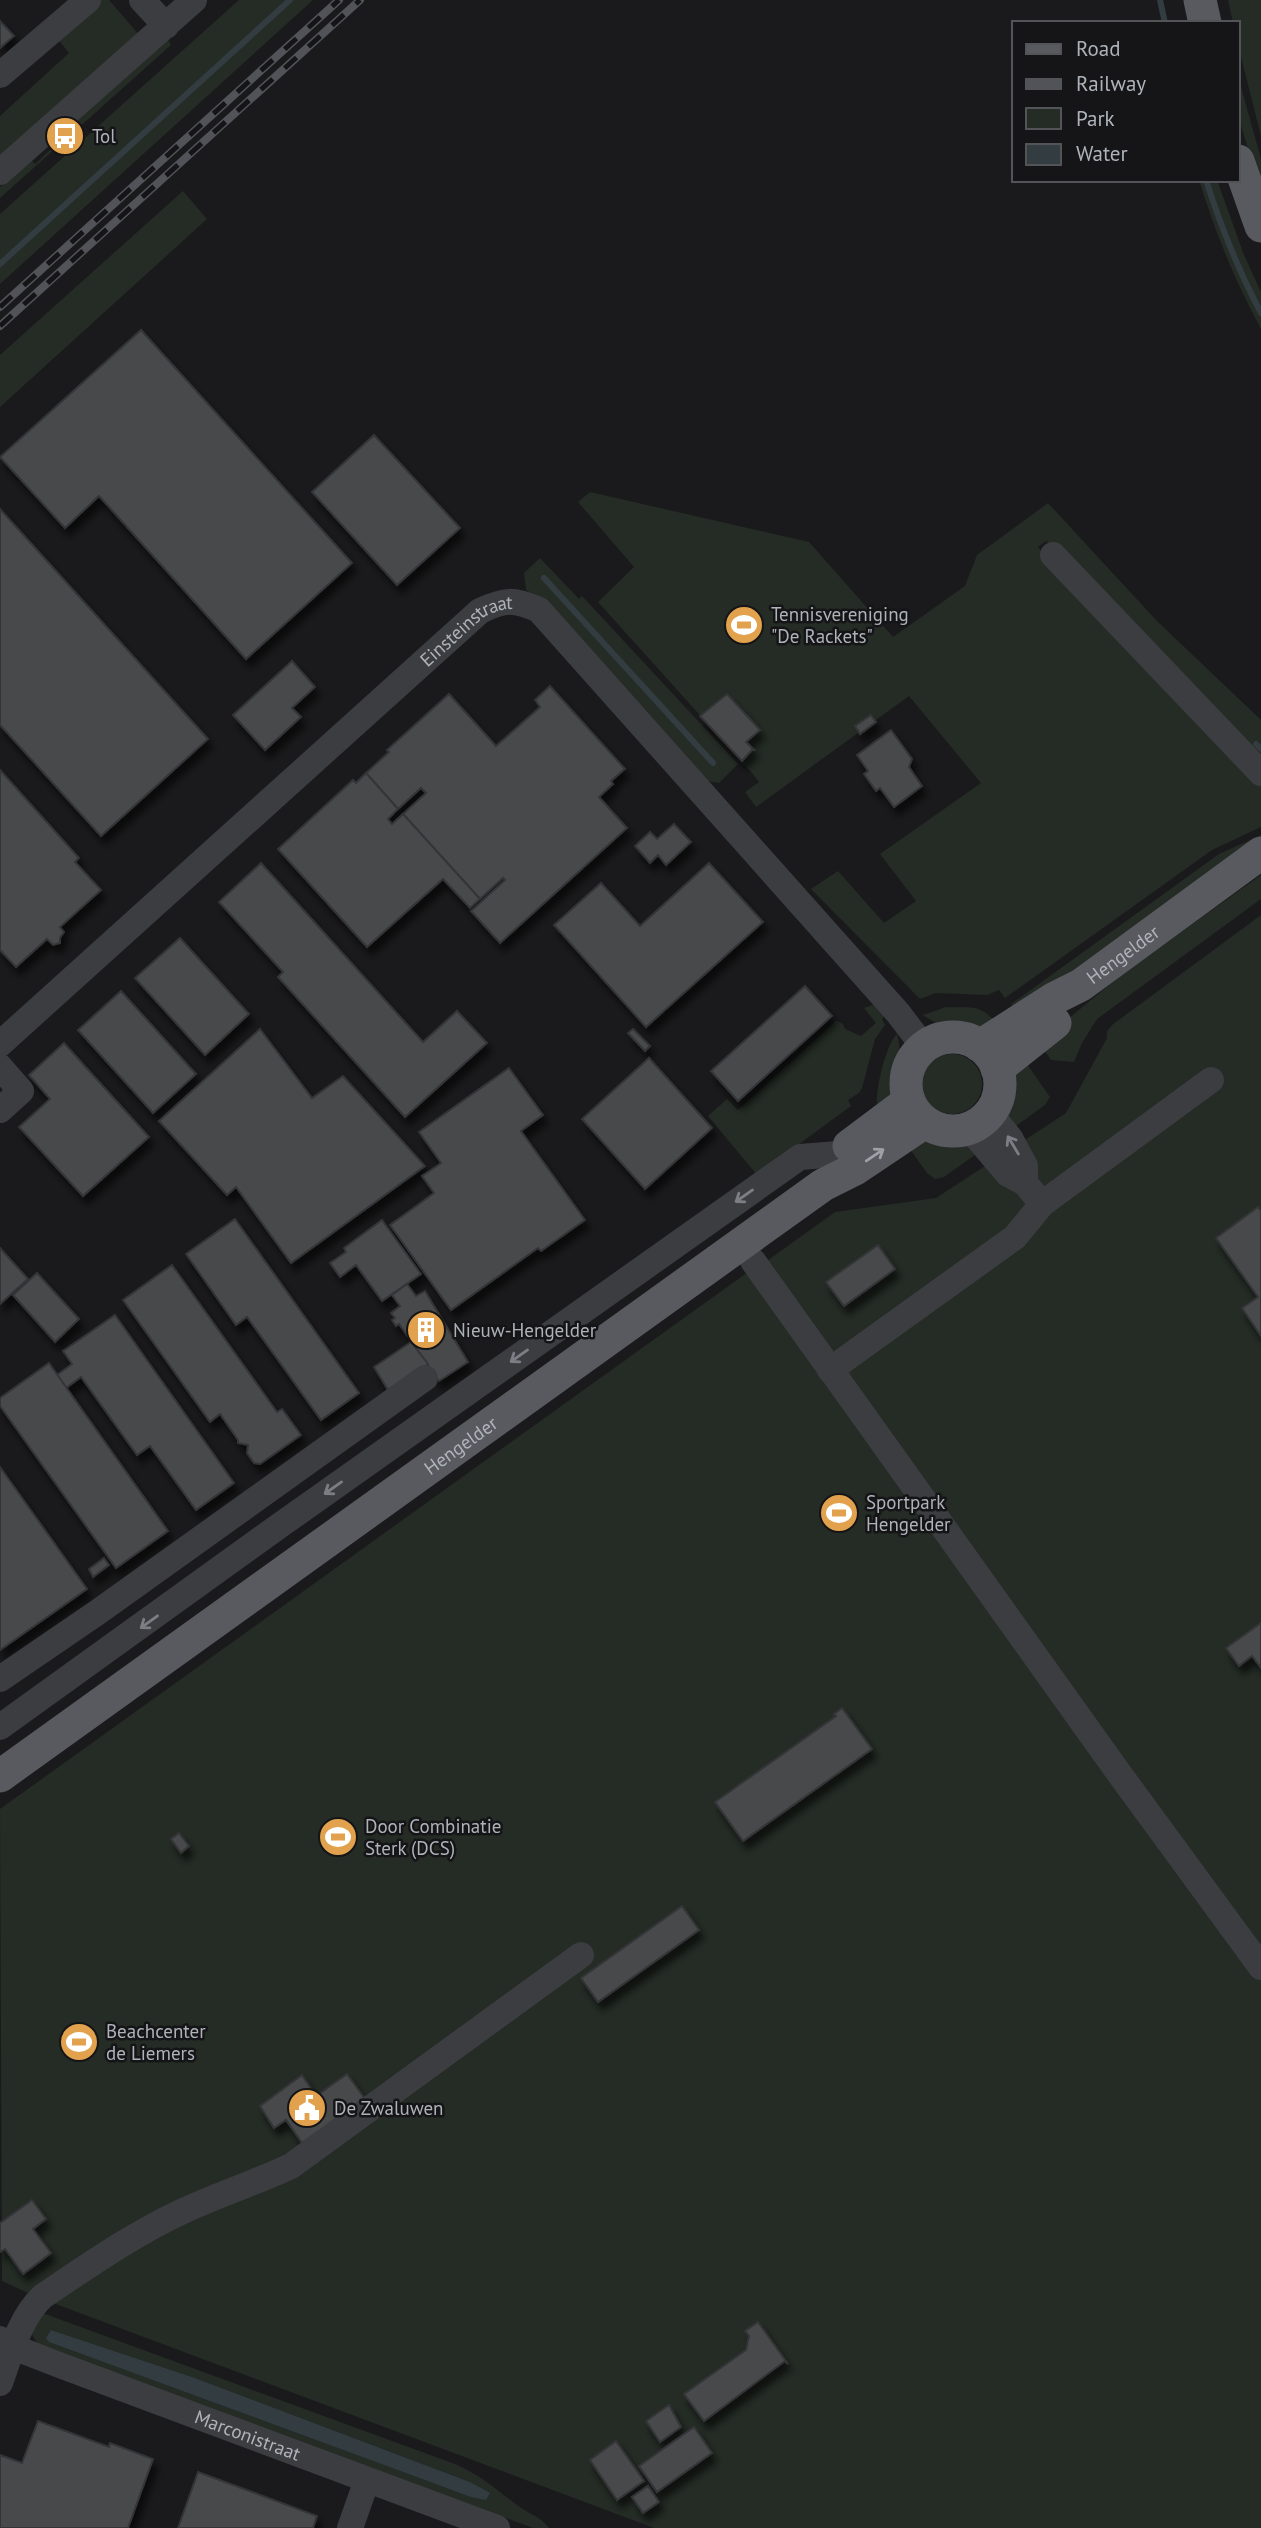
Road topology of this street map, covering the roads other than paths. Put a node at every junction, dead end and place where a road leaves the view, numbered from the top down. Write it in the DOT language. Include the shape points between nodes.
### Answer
graph roads {
  1 [pos="88,0"];
  2 [pos="142,0"];
  3 [pos="194,0"];
  4 [pos="1200,0"];
  5 [pos="1205,21"];
  6 [pos="166,26"];
  7 [pos="0,75"];
  8 [pos="1240,167"];
  9 [pos="0,172"];
  10 [pos="1261,226"];
  11 [pos="1053,555"];
  12 [pos="1261,773"];
  13 [pos="1261,853"];
  14 [pos="1261,868"];
  15 [pos="0,1044"];
  16 [pos="924,1047"];
  17 [pos="988,1057"];
  18 [pos="0,1067"];
  19 [pos="1211,1080"];
  20 [pos="0,1110"];
  21 [pos="917,1112"];
  22 [pos="979,1120"];
  23 [pos="838,1154"];
  24 [pos="1042,1204"];
  25 [pos="752,1261"];
  26 [pos="830,1370"];
  27 [pos="425,1378"];
  28 [pos="386,1406"];
  29 [pos="407,1436"];
  30 [pos="258,1497"];
  31 [pos="279,1526"];
  32 [pos="199,1540"];
  33 [pos="220,1570"];
  34 [pos="98,1612"];
  35 [pos="120,1643"];
  36 [pos="0,1679"];
  37 [pos="0,1727"];
  38 [pos="0,1759"];
  39 [pos="0,1776"];
  40 [pos="581,1955"];
  41 [pos="1261,1967"];
  42 [pos="6,2343"];
  43 [pos="0,2383"];
  44 [pos="367,2480"];
  45 [pos="350,2528"];
  46 [pos="497,2528"];
  1 -- 7 [label="street"];
  2 -- 6 [label="street"];
  3 -- 6 [label="street"];
  4 -- 5 [label="main road"];
  6 -- 9 [label="street"];
  8 -- 10 [label="main road"];
  11 -- 12 [label="street"];
  13 -- 17 [label="main road, Hengelder" via="1081,985 1055,998"];
  14 -- 17 [label="main road, Hengelder" via="1086,994 1056,1022"];
  15 -- 16 [label="street, Einsteinstraat" via="480,611 498,602 517,601 539,610"];
  16 -- 17 [label="main road" via="958,1038"];
  16 -- 21 [label="main road" via="915,1055 906,1078"];
  17 -- 22 [label="main road" via="999,1087 995,1105"];
  18 -- 20 [label="street" via="21,1091"];
  19 -- 24 [label="street"];
  21 -- 22 [label="main road" via="946,1131"];
  21 -- 23 [label="main road, Hengelder"];
  39 -- 21 [label="main road, Hengelder, one-way" via="823,1185 855,1169"];
  22 -- 24 [label="street" via="1008,1174 1025,1183"];
  23 -- 29 [label="street, Hengelder, one-way" via="800,1157"];
  23 -- 38 [label="main road, Hengelder" via="815,1177"];
  24 -- 26 [label="street" via="1015,1237"];
  25 -- 26 [label="street"];
  26 -- 41 [label="street"];
  27 -- 28 [label="street"];
  28 -- 29 [label="street"];
  28 -- 30 [label="street"];
  29 -- 31 [label="street, Hengelder, one-way"];
  30 -- 31 [label="street"];
  30 -- 32 [label="street"];
  31 -- 33 [label="street, Hengelder"];
  32 -- 33 [label="street"];
  32 -- 34 [label="street"];
  33 -- 35 [label="street, Hengelder, one-way"];
  34 -- 35 [label="street"];
  34 -- 36 [label="street"];
  35 -- 37 [label="street, Hengelder"];
  40 -- 42 [label="street" via="290,2166 183,2211 121,2244 43,2296"];
  42 -- 43 [label="street"];
  42 -- 44 [label="street, Marconistraat"];
  44 -- 45 [label="street"];
  44 -- 46 [label="street, Marconistraat"];
}
